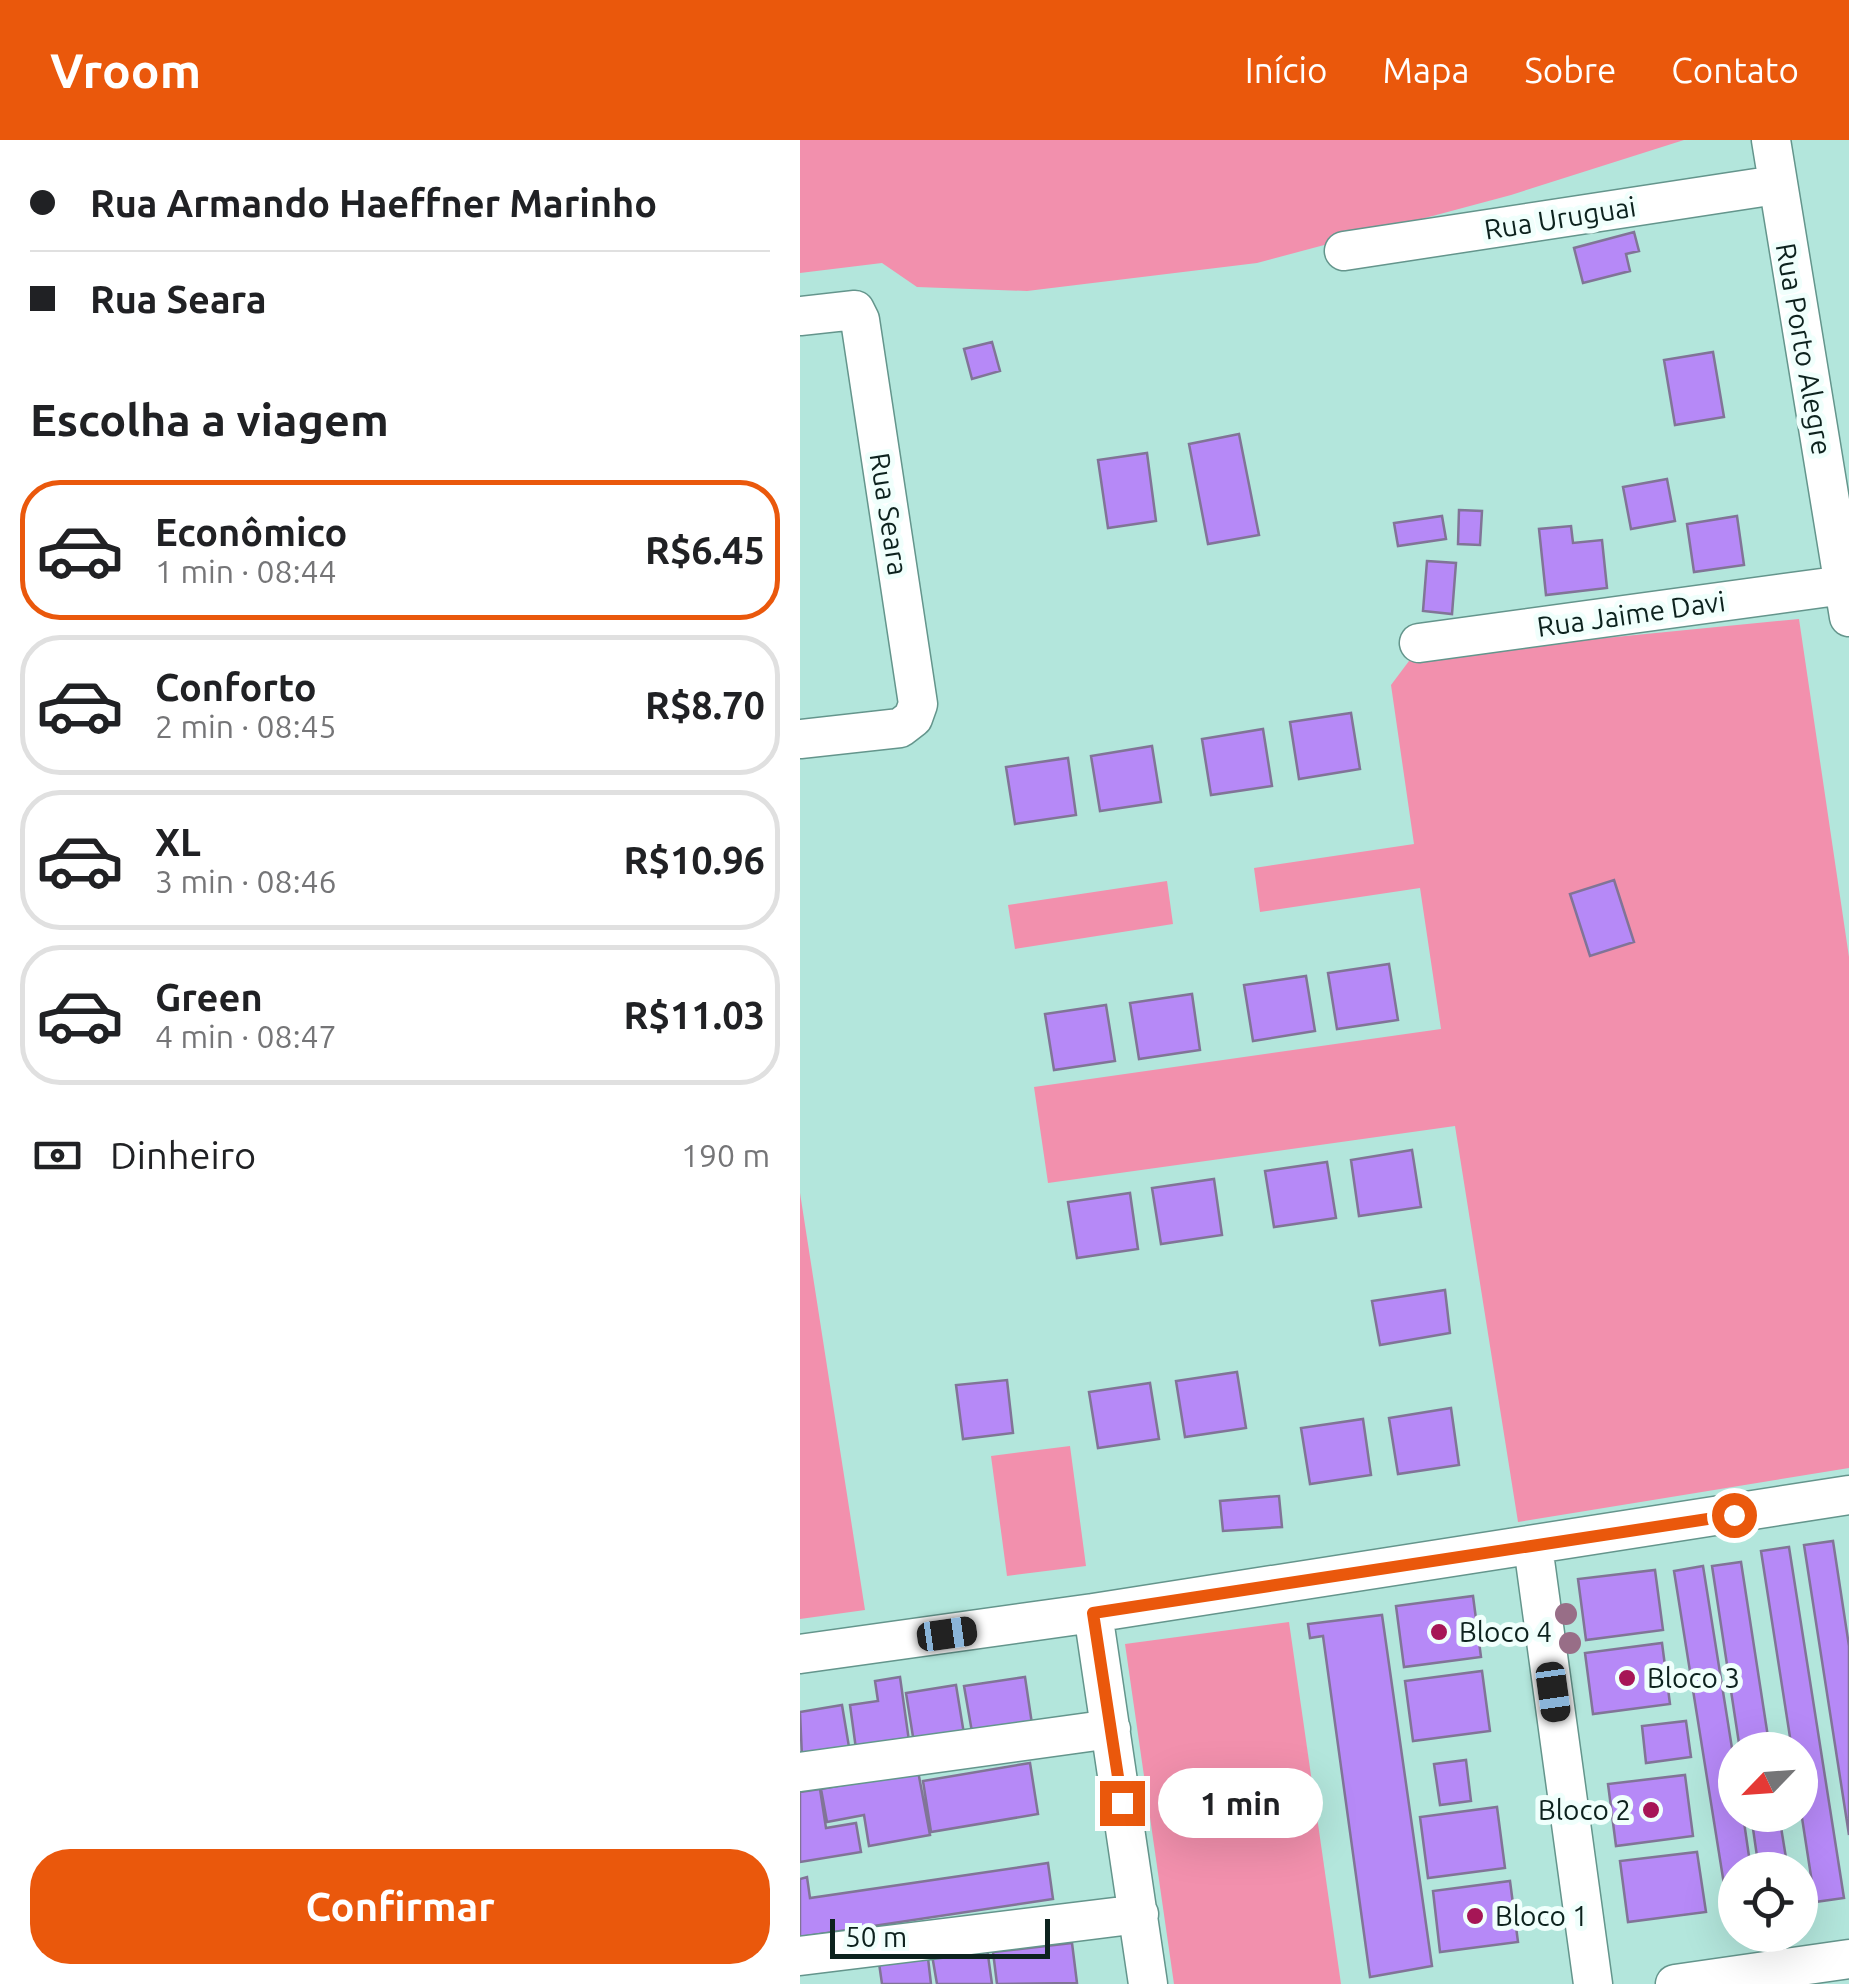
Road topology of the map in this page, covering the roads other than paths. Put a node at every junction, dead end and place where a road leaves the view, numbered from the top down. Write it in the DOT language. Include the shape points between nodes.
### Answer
graph roads {
  1 [pos="1771,140"];
  2 [pos="1776,184"];
  3 [pos="1344,251"];
  4 [pos="800,316"];
  5 [pos="1846,601"];
  6 [pos="1419,643"];
  7 [pos="800,740"];
  8 [pos="1849,1496"];
  9 [pos="1533,1546"];
  10 [pos="1093,1613"];
  11 [pos="800,1654"];
  12 [pos="1111,1729"];
  13 [pos="800,1772"];
  14 [pos="1139,1914"];
  15 [pos="800,1956"];
  16 [pos="1849,1959"];
  17 [pos="1148,1984"];
  18 [pos="1593,1984"];
  19 [pos="1675,1984"];
  1 -- 2 [label="street, Rua Porto Alegre"];
  2 -- 3 [label="street, Rua Uruguai"];
  2 -- 5 [label="street, Rua Porto Alegre"];
  4 -- 7 [label="street, Rua Seara" via="855,310 860,320 918,704 900,728"];
  5 -- 6 [label="street, Rua Jaime Davi"];
  8 -- 9 [label="street"];
  9 -- 10 [label="street"];
  9 -- 18 [label="street"];
  10 -- 11 [label="street"];
  10 -- 12 [label="street"];
  12 -- 13 [label="street"];
  12 -- 14 [label="street"];
  14 -- 15 [label="street"];
  14 -- 17 [label="street"];
  16 -- 19 [label="street"];
}
